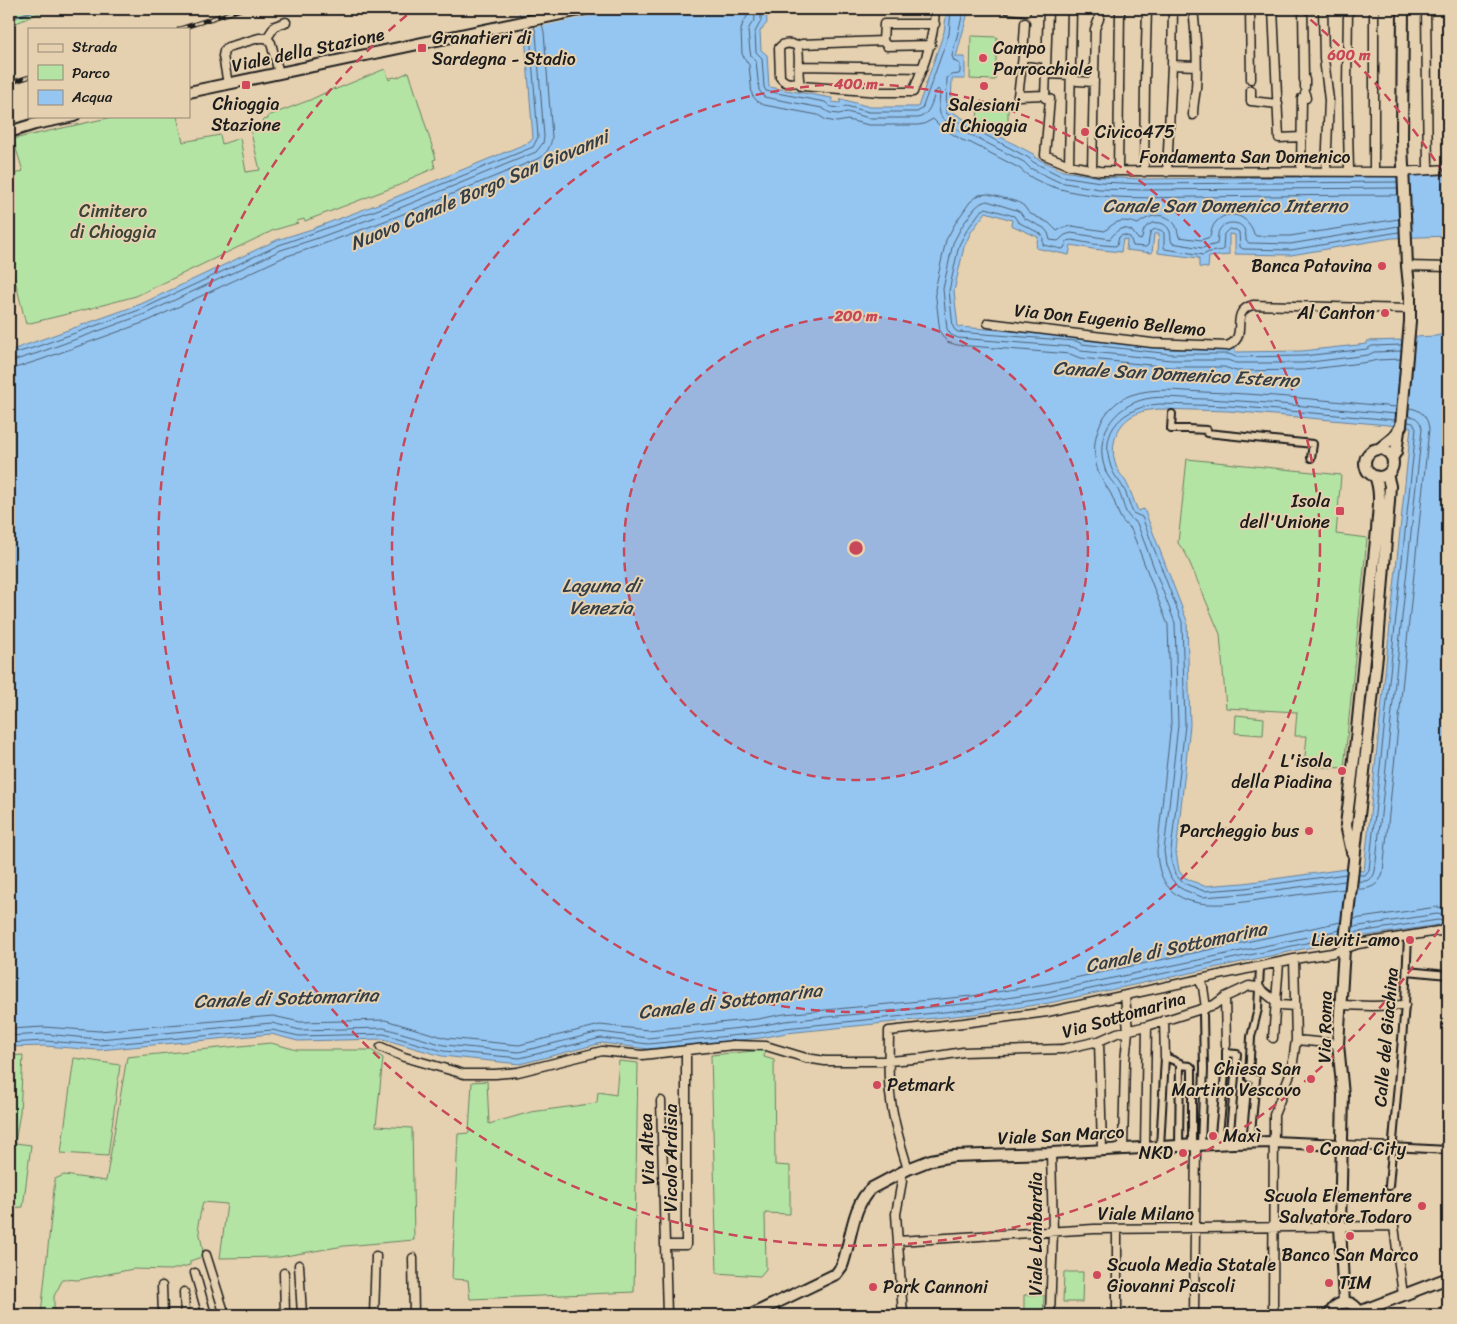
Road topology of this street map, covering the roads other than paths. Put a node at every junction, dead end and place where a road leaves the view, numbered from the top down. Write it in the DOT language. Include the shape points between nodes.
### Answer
graph roads {
  1 [pos="585,9"];
  2 [pos="935,9"];
  3 [pos="1007,9"];
  4 [pos="1048,9"];
  5 [pos="1072,9"];
  6 [pos="1099,9"];
  7 [pos="1120,9"];
  8 [pos="1147,9"];
  9 [pos="1173,9"];
  10 [pos="1194,9"];
  11 [pos="1250,9"];
  12 [pos="1273,9"];
  13 [pos="1303,9"];
  14 [pos="1323,9"];
  15 [pos="1348,9"];
  16 [pos="1374,9"];
  17 [pos="1403,9"];
  18 [pos="1426,9"];
  19 [pos="1025,15"];
  20 [pos="286,22"];
  21 [pos="935,24"];
  22 [pos="267,38"];
  23 [pos="883,41"];
  24 [pos="930,45"];
  25 [pos="797,46"];
  26 [pos="1023,56"];
  27 [pos="1046,58"];
  28 [pos="799,66"];
  29 [pos="1172,66"];
  30 [pos="1196,66"];
  31 [pos="923,68"];
  32 [pos="279,73"];
  33 [pos="1046,74"];
  34 [pos="1070,75"];
  35 [pos="1251,79"];
  36 [pos="798,81"];
  37 [pos="1094,82"];
  38 [pos="228,84"];
  39 [pos="1251,90"];
  40 [pos="190,92"];
  41 [pos="1045,96"];
  42 [pos="1278,104"];
  43 [pos="1193,115"];
  44 [pos="64,118"];
  45 [pos="9,132"];
  46 [pos="1302,137"];
  47 [pos="1069,165"];
  48 [pos="1448,169"];
  49 [pos="1092,170"];
  50 [pos="1428,170"];
  51 [pos="1118,171"];
  52 [pos="1349,171"];
  53 [pos="1144,172"];
  54 [pos="1167,172"];
  55 [pos="1301,172"];
  56 [pos="1326,172"];
  57 [pos="1374,172"];
  58 [pos="1404,174"];
  59 [pos="1407,266"];
  60 [pos="1448,267"];
  61 [pos="1410,309"];
  62 [pos="988,323"];
  63 [pos="1172,414"];
  64 [pos="1400,428"];
  65 [pos="1379,449"];
  66 [pos="1312,458"];
  67 [pos="1392,458"];
  68 [pos="1387,474"];
  69 [pos="1375,476"];
  70 [pos="1353,864"];
  71 [pos="1448,932"];
  72 [pos="1408,936"];
  73 [pos="1344,945"];
  74 [pos="1294,960"];
  75 [pos="1279,963"];
  76 [pos="1260,967"];
  77 [pos="1407,971"];
  78 [pos="1448,975"];
  79 [pos="1199,980"];
  80 [pos="1258,987"];
  81 [pos="1125,996"];
  82 [pos="1225,997"];
  83 [pos="1276,1002"];
  84 [pos="1405,1004"];
  85 [pos="1341,1005"];
  86 [pos="1295,1006"];
  87 [pos="1206,1008"];
  88 [pos="1164,1020"];
  89 [pos="1147,1026"];
  90 [pos="1128,1031"];
  91 [pos="1273,1038"];
  92 [pos="1296,1040"];
  93 [pos="1099,1041"];
  94 [pos="1338,1044"];
  95 [pos="1226,1045"];
  96 [pos="381,1047"];
  97 [pos="686,1051"];
  98 [pos="1226,1053"];
  99 [pos="1165,1057"];
  100 [pos="888,1060"];
  101 [pos="1180,1066"];
  102 [pos="661,1102"];
  103 [pos="1448,1138"];
  104 [pos="1273,1142"];
  105 [pos="1229,1143"];
  106 [pos="1250,1143"];
  107 [pos="1218,1144"];
  108 [pos="1196,1145"];
  109 [pos="1341,1145"];
  110 [pos="1392,1145"];
  111 [pos="1179,1146"];
  112 [pos="1160,1147"];
  113 [pos="1145,1148"];
  114 [pos="1122,1149"];
  115 [pos="1102,1150"];
  116 [pos="1448,1150"];
  117 [pos="1051,1153"];
  118 [pos="904,1171"];
  119 [pos="1389,1186"];
  120 [pos="1340,1226"];
  121 [pos="1274,1228"];
  122 [pos="1117,1229"];
  123 [pos="1195,1229"];
  124 [pos="1053,1231"];
  125 [pos="898,1241"];
  126 [pos="665,1245"];
  127 [pos="206,1255"];
  128 [pos="376,1256"];
  129 [pos="414,1258"];
  130 [pos="299,1265"];
  131 [pos="195,1273"];
  132 [pos="284,1273"];
  133 [pos="1448,1278"];
  134 [pos="162,1286"];
  135 [pos="184,1292"];
  136 [pos="1403,1295"];
  137 [pos="1344,1303"];
  138 [pos="1360,1314"];
  139 [pos="163,1315"];
  140 [pos="185,1315"];
  141 [pos="208,1315"];
  142 [pos="225,1315"];
  143 [pos="285,1315"];
  144 [pos="302,1315"];
  145 [pos="374,1315"];
  146 [pos="414,1315"];
  147 [pos="667,1315"];
  148 [pos="751,1315"];
  149 [pos="903,1315"];
  150 [pos="1050,1315"];
  151 [pos="1117,1315"];
  152 [pos="1194,1315"];
  153 [pos="1273,1315"];
  154 [pos="1330,1315"];
  1 -- 32 [label="street, Viale della Stazione"];
  2 -- 21 [label="street"];
  3 -- 19 [label="street"];
  4 -- 27 [label="street"];
  5 -- 34 [label="street"];
  6 -- 37 [label="street" via="1095,28"];
  7 -- 51 [label="street"];
  8 -- 53 [label="street"];
  9 -- 29 [label="street"];
  10 -- 30 [label="street"];
  11 -- 35 [label="street"];
  12 -- 42 [label="street"];
  13 -- 46 [label="street" via="1306,98 1302,98"];
  14 -- 56 [label="street" via="1329,100"];
  15 -- 52 [label="street"];
  16 -- 57 [label="street"];
  17 -- 58 [label="street"];
  18 -- 50 [label="street"];
  19 -- 26 [label="street"];
  20 -- 22 [label="street" via="275,26"];
  21 -- 23 [label="street" via="885,24"];
  21 -- 24 [label="street"];
  22 -- 32 [label="street"];
  22 -- 38 [label="street" via="244,42 224,51"];
  23 -- 24 [label="street" via="887,46"];
  23 -- 25 [label="street"];
  24 -- 31 [label="street"];
  25 -- 28 [label="street"];
  25 -- 36 [label="street" via="786,44 779,48 782,80 790,84"];
  26 -- 27 [label="street"];
  26 -- 41 [label="street" via="1018,96"];
  27 -- 33 [label="street"];
  28 -- 31 [label="street"];
  28 -- 36 [label="street"];
  29 -- 30 [label="street"];
  29 -- 54 [label="street"];
  30 -- 43 [label="street"];
  31 -- 36 [label="street" via="913,92 801,86"];
  32 -- 38 [label="street, Viale della Stazione"];
  33 -- 34 [label="street"];
  33 -- 41 [label="street"];
  34 -- 37 [label="street" via="1077,81"];
  34 -- 47 [label="street"];
  37 -- 49 [label="street"];
  38 -- 40 [label="street, Viale della Stazione"];
  39 -- 42 [label="street" via="1252,101"];
  41 -- 47 [label="street, Fondamenta San Domenico" via="1050,99 1045,155"];
  42 -- 46 [label="street" via="1279,138"];
  44 -- 45 [label="street"];
  46 -- 55 [label="street"];
  47 -- 49 [label="street, Fondamenta San Domenico"];
  48 -- 50 [label="street, Fondamenta San Domenico"];
  49 -- 51 [label="street, Fondamenta San Domenico"];
  50 -- 58 [label="street, Fondamenta San Domenico"];
  51 -- 53 [label="street, Fondamenta San Domenico"];
  52 -- 56 [label="street, Fondamenta San Domenico"];
  52 -- 57 [label="street, Fondamenta San Domenico"];
  53 -- 54 [label="street, Fondamenta San Domenico"];
  54 -- 55 [label="street, Fondamenta San Domenico"];
  55 -- 56 [label="street, Fondamenta San Domenico"];
  57 -- 58 [label="street, Fondamenta San Domenico"];
  58 -- 59 [label="street"];
  59 -- 60 [label="street"];
  59 -- 61 [label="street"];
  61 -- 62 [label="street, Via Don Eugenio Bellemo" via="1246,306 1240,314 1238,338 1227,346 1152,343"];
  61 -- 64 [label="street"];
  63 -- 66 [label="street" via="1170,429 1208,430 1207,433 1313,444"];
  64 -- 65 [label="street"];
  64 -- 67 [label="street"];
  65 -- 67 [label="street"];
  65 -- 69 [label="street" via="1369,453 1365,460 1367,470"];
  67 -- 68 [label="street" via="1392,467"];
  68 -- 69 [label="street"];
  68 -- 70 [label="street, Via Roma" via="1390,486 1378,646"];
  69 -- 70 [label="street" via="1379,486 1378,530 1346,825"];
  70 -- 73 [label="street, Via Roma"];
  71 -- 72 [label="street"];
  72 -- 73 [label="street"];
  72 -- 77 [label="street, Calle del Giachina"];
  73 -- 74 [label="street" via="1332,953"];
  73 -- 85 [label="street, Via Roma"];
  74 -- 75 [label="street"];
  74 -- 86 [label="street"];
  75 -- 76 [label="street"];
  75 -- 83 [label="street"];
  76 -- 79 [label="street"];
  76 -- 80 [label="street"];
  77 -- 78 [label="street"];
  77 -- 84 [label="street, Calle del Giachina"];
  79 -- 81 [label="street"];
  79 -- 87 [label="street"];
  80 -- 82 [label="street, Via Sottomarina" via="1249,986"];
  80 -- 83 [label="street"];
  80 -- 106 [label="street" via="1258,1009 1251,1037 1249,1078 1256,1079"];
  81 -- 90 [label="street"];
  81 -- 100 [label="street" via="1047,1012 889,1031"];
  82 -- 87 [label="street, Via Sottomarina"];
  82 -- 95 [label="street"];
  83 -- 86 [label="street"];
  83 -- 91 [label="street"];
  84 -- 85 [label="street"];
  84 -- 110 [label="street, Calle del Giachina"];
  85 -- 94 [label="street, Via Roma"];
  86 -- 92 [label="street"];
  87 -- 88 [label="street, Via Sottomarina"];
  87 -- 108 [label="street" via="1203,1013 1204,1069"];
  88 -- 89 [label="street, Via Sottomarina"];
  88 -- 99 [label="street"];
  89 -- 90 [label="street, Via Sottomarina"];
  89 -- 113 [label="street"];
  90 -- 93 [label="street, Via Sottomarina"];
  90 -- 114 [label="street"];
  92 -- 94 [label="street"];
  92 -- 104 [label="street" via="1292,1069 1274,1115"];
  93 -- 100 [label="street, Via Sottomarina" via="1063,1049 963,1052"];
  93 -- 115 [label="street"];
  94 -- 109 [label="street, Via Roma" via="1343,1095"];
  95 -- 98 [label="street"];
  96 -- 97 [label="street, Via Sottomarina" via="464,1074 518,1072 602,1051 642,1055"];
  97 -- 100 [label="street, Via Sottomarina" via="734,1045 766,1046 825,1061"];
  97 -- 126 [label="street, Vicolo Ardisia" via="686,1245"];
  98 -- 105 [label="street" via="1237,1054"];
  98 -- 107 [label="street"];
  99 -- 101 [label="street" via="1180,1063"];
  99 -- 112 [label="street"];
  100 -- 118 [label="street" via="890,1100"];
  101 -- 108 [label="street" via="1192,1068"];
  101 -- 111 [label="street"];
  102 -- 126 [label="street, Via Altea"];
  103 -- 116 [label="street"];
  104 -- 106 [label="street, Viale San Marco"];
  104 -- 109 [label="street, Viale San Marco"];
  104 -- 121 [label="street"];
  105 -- 106 [label="street, Viale San Marco"];
  105 -- 107 [label="street, Viale San Marco"];
  107 -- 108 [label="street, Viale San Marco"];
  108 -- 111 [label="street, Viale San Marco"];
  108 -- 123 [label="street"];
  109 -- 110 [label="street, Viale San Marco"];
  109 -- 120 [label="street, Via Roma"];
  110 -- 116 [label="street, Viale San Marco"];
  110 -- 119 [label="street, Calle del Giachina"];
  111 -- 112 [label="street, Viale San Marco"];
  112 -- 113 [label="street, Viale San Marco"];
  113 -- 114 [label="street, Viale San Marco"];
  114 -- 115 [label="street, Viale San Marco"];
  115 -- 117 [label="street, Viale San Marco"];
  117 -- 118 [label="street, Viale San Marco" via="952,1156"];
  117 -- 124 [label="street, Viale Lombardia"];
  118 -- 125 [label="street" via="896,1214"];
  118 -- 148 [label="street, Viale San Marco" via="872,1188 864,1196 840,1270 818,1284"];
  120 -- 121 [label="street, Viale Milano"];
  120 -- 136 [label="street, Viale Milano" via="1394,1226"];
  120 -- 137 [label="street, Via Roma"];
  121 -- 123 [label="street, Viale Milano"];
  121 -- 153 [label="street"];
  122 -- 123 [label="street, Viale Milano"];
  122 -- 124 [label="street, Viale Milano"];
  122 -- 151 [label="street"];
  123 -- 152 [label="street"];
  124 -- 125 [label="street, Viale Milano"];
  124 -- 150 [label="street, Viale Lombardia"];
  125 -- 149 [label="street"];
  126 -- 147 [label="street, Via Altea"];
  127 -- 142 [label="street"];
  128 -- 145 [label="street"];
  129 -- 146 [label="street"];
  130 -- 144 [label="street"];
  131 -- 141 [label="street"];
  132 -- 143 [label="street"];
  133 -- 136 [label="street"];
  134 -- 139 [label="street"];
  135 -- 140 [label="street"];
  136 -- 138 [label="street"];
  137 -- 138 [label="street" via="1353,1305"];
  137 -- 154 [label="street" via="1333,1308"];
}
